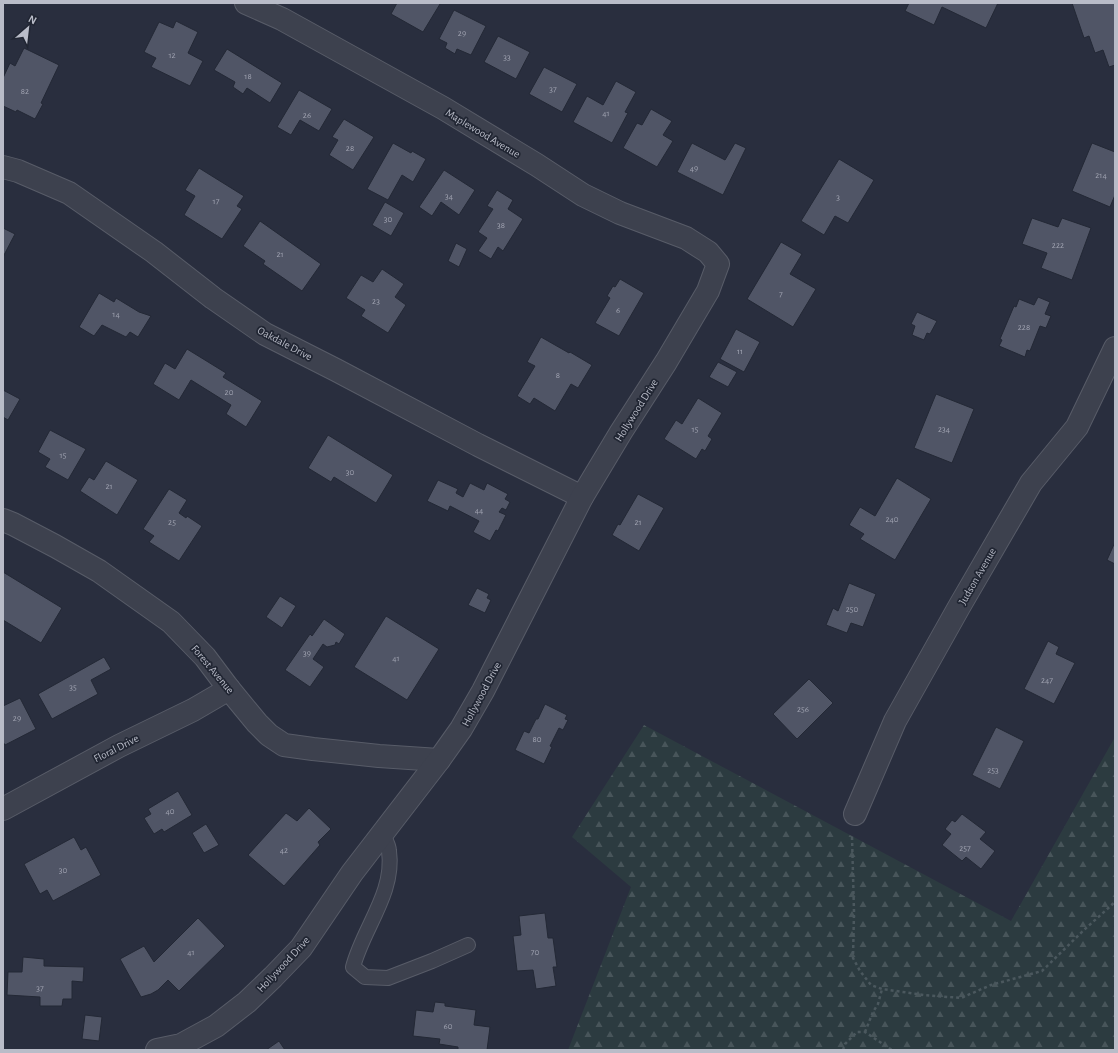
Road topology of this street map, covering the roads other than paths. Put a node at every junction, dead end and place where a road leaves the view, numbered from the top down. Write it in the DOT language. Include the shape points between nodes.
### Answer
graph roads {
  1 [pos="246,3"];
  2 [pos="3,166"];
  3 [pos="718,264"];
  4 [pos="1115,348"];
  5 [pos="582,497"];
  6 [pos="3,520"];
  7 [pos="229,689"];
  8 [pos="439,760"];
  9 [pos="3,809"];
  10 [pos="855,814"];
  11 [pos="382,834"];
  12 [pos="468,945"];
  13 [pos="157,1050"];
  1 -- 3 [label="street, Maplewood Avenue" via="282,19 443,108 583,196 686,238 708,252"];
  2 -- 5 [label="street, Oakdale Drive" via="69,193 265,334"];
  3 -- 5 [label="street, Hollywood Drive" via="708,291"];
  4 -- 10 [label="street, Judson Avenue" via="1077,427 1031,482 895,721"];
  5 -- 8 [label="street, Hollywood Drive" via="483,691"];
  6 -- 7 [label="street, Forest Avenue" via="92,568 171,622 205,657"];
  7 -- 8 [label="street, Forest Avenue" via="269,735 284,745"];
  7 -- 9 [label="street, Floral Drive"];
  8 -- 11 [label="street, Hollywood Drive"];
  11 -- 12 [label="lane" via="389,850 389,871 380,902 356,954 353,967 365,977 388,978"];
  11 -- 13 [label="street, Hollywood Drive" via="301,948 247,1002 216,1026 181,1045"];
}
